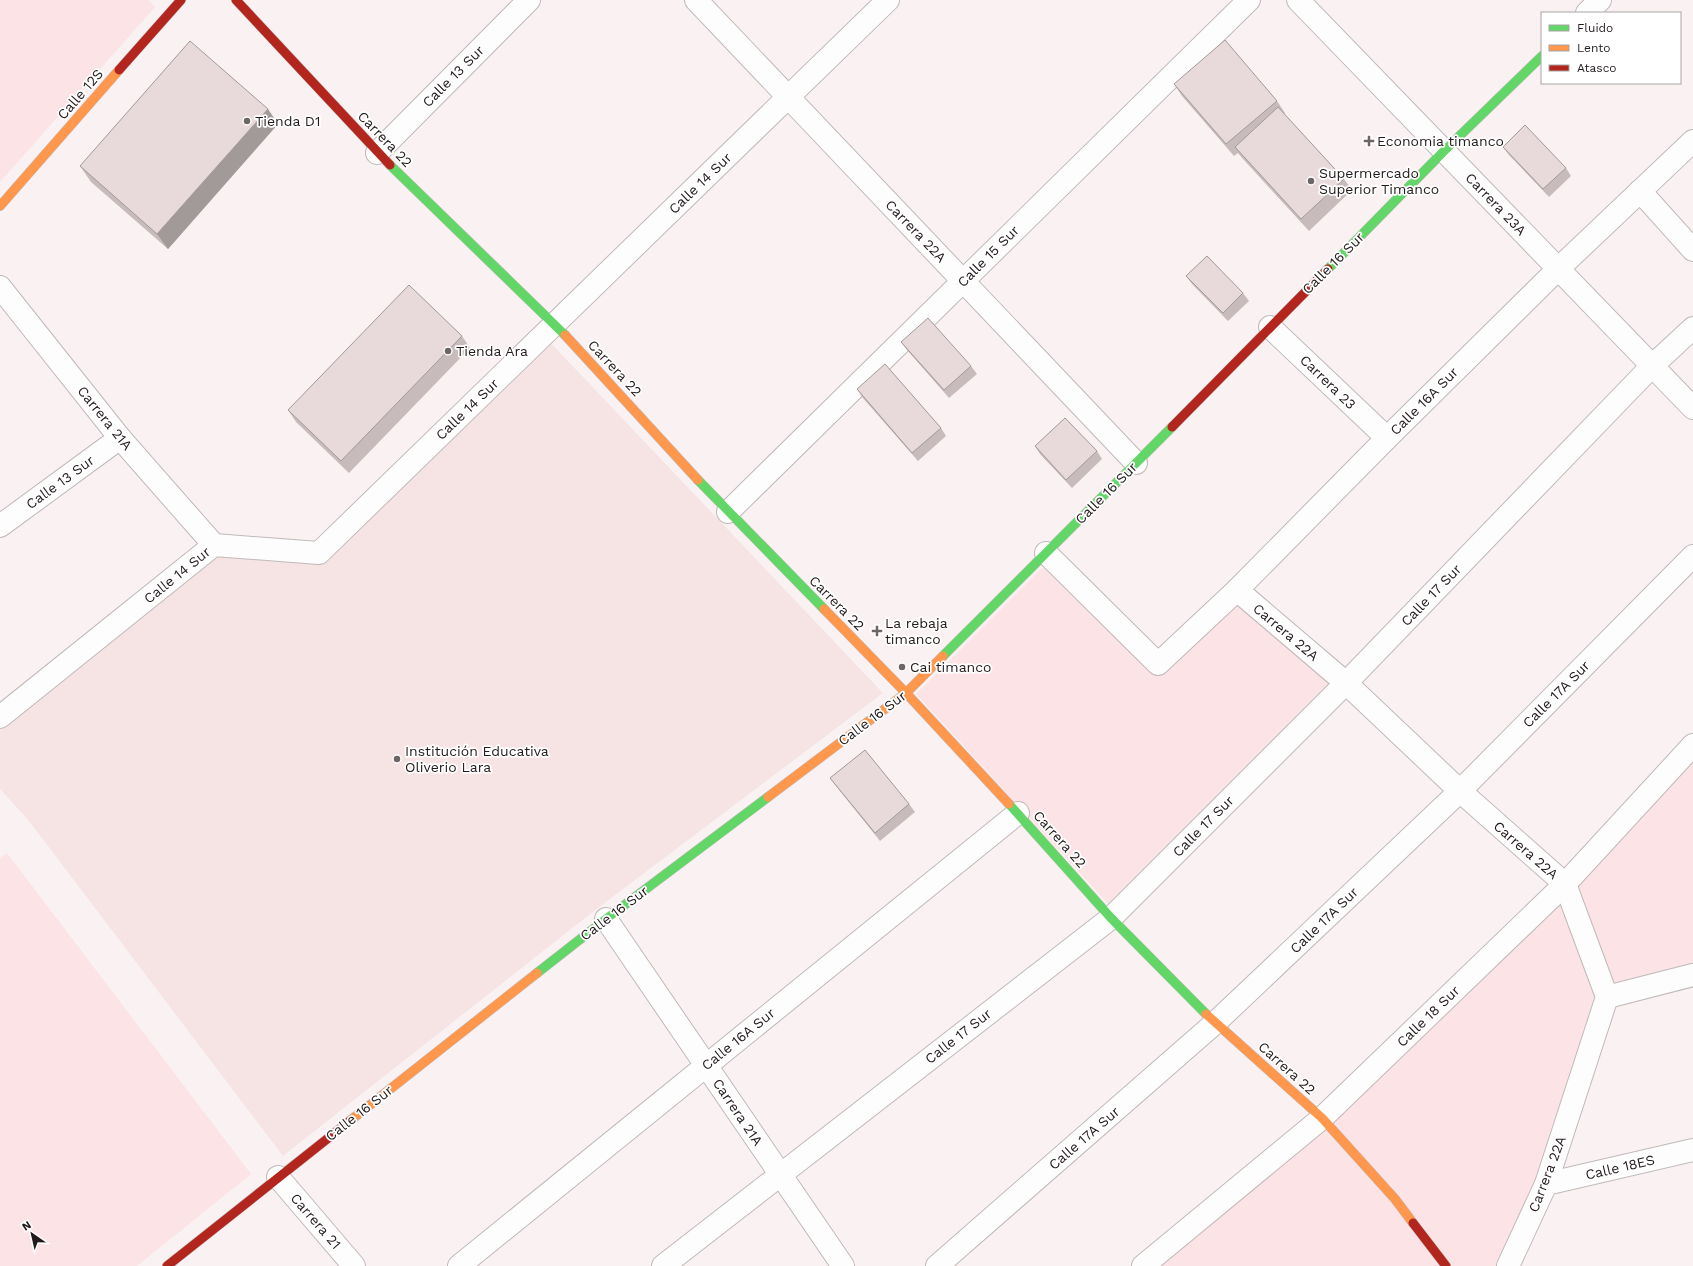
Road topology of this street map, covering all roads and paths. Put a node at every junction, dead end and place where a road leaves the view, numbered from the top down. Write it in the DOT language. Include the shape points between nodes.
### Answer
graph roads {
  1 [pos="181,0"];
  2 [pos="236,0"];
  3 [pos="529,0"];
  4 [pos="696,0"];
  5 [pos="888,0"];
  6 [pos="1249,0"];
  7 [pos="1298,0"];
  8 [pos="1600,0"];
  9 [pos="1588,12"];
  10 [pos="1541,57"];
  11 [pos="788,97"];
  12 [pos="1693,141"];
  13 [pos="1444,150"];
  14 [pos="377,152"];
  15 [pos="1640,191"];
  16 [pos="0,206"];
  17 [pos="1693,250"];
  18 [pos="1558,269"];
  19 [pos="963,281"];
  20 [pos="0,287"];
  21 [pos="555,324"];
  22 [pos="1270,327"];
  23 [pos="1693,328"];
  24 [pos="1652,366"];
  25 [pos="1693,408"];
  26 [pos="120,438"];
  27 [pos="1387,438"];
  28 [pos="1136,463"];
  29 [pos="728,512"];
  30 [pos="0,526"];
  31 [pos="214,545"];
  32 [pos="1046,553"];
  33 [pos="1693,556"];
  34 [pos="1237,590"];
  35 [pos="1346,683"];
  36 [pos="906,693"];
  37 [pos="0,717"];
  38 [pos="1693,745"];
  39 [pos="1460,791"];
  40 [pos="1018,813"];
  41 [pos="1565,884"];
  42 [pos="1111,918"];
  43 [pos="606,919"];
  44 [pos="1693,975"];
  45 [pos="1607,997"];
  46 [pos="1216,1024"];
  47 [pos="706,1065"];
  48 [pos="1322,1118"];
  49 [pos="1693,1150"];
  50 [pos="780,1174"];
  51 [pos="278,1176"];
  52 [pos="1546,1184"];
  53 [pos="167,1266"];
  54 [pos="354,1266"];
  55 [pos="458,1266"];
  56 [pos="663,1266"];
  57 [pos="843,1266"];
  58 [pos="937,1266"];
  59 [pos="1143,1266"];
  60 [pos="1446,1266"];
  61 [pos="1508,1266"];
  1 -- 16 [label="street, Calle 12S"];
  2 -- 14 [label="street, Carrera 22"];
  3 -- 14 [label="street, Calle 13 Sur"];
  4 -- 11 [label="street, Carrera 22A"];
  5 -- 11 [label="street, Calle 14 Sur"];
  6 -- 19 [label="street, Calle 15 Sur"];
  7 -- 13 [label="street, Carrera 23A"];
  8 -- 9 [label="street"];
  10 -- 13 [label="street, Calle 16 Sur"];
  11 -- 19 [label="street, Carrera 22A"];
  11 -- 21 [label="street, Calle 14 Sur"];
  12 -- 15 [label="street, Calle 16A Sur"];
  13 -- 18 [label="street, Carrera 23A"];
  13 -- 22 [label="street, Calle 16 Sur"];
  14 -- 21 [label="street, Carrera 22"];
  15 -- 17 [label="street"];
  15 -- 18 [label="street, Calle 16A Sur"];
  18 -- 24 [label="street, Carrera 23A"];
  18 -- 27 [label="street, Calle 16A Sur"];
  19 -- 28 [label="street, Carrera 22A"];
  19 -- 29 [label="street, Calle 15 Sur"];
  20 -- 26 [label="street, Carrera 21A"];
  21 -- 29 [label="street, Carrera 22"];
  21 -- 31 [label="street, Calle 14 Sur" via="319,553"];
  22 -- 27 [label="street, Carrera 23"];
  22 -- 28 [label="street, Calle 16 Sur"];
  23 -- 24 [label="street, Calle 17 Sur"];
  24 -- 25 [label="street, Carrera 23A"];
  24 -- 35 [label="street, Calle 17 Sur"];
  26 -- 30 [label="street, Calle 13 Sur"];
  26 -- 31 [label="street, Carrera 21A"];
  27 -- 34 [label="street, Calle 16A Sur"];
  28 -- 32 [label="street, Calle 16 Sur"];
  29 -- 36 [label="street, Carrera 22"];
  31 -- 37 [label="street, Calle 14 Sur"];
  32 -- 34 [label="street, Calle 16A Sur" via="1158,664"];
  32 -- 36 [label="street, Calle 16 Sur"];
  33 -- 39 [label="street, Calle 17A Sur"];
  34 -- 35 [label="street, Carrera 22A"];
  35 -- 39 [label="street, Carrera 22A"];
  35 -- 42 [label="street, Calle 17 Sur"];
  36 -- 40 [label="street, Carrera 22"];
  36 -- 43 [label="street, Calle 16 Sur"];
  38 -- 41 [label="street, Calle 18 Sur"];
  39 -- 41 [label="street, Carrera 22A"];
  39 -- 46 [label="street, Calle 17A Sur"];
  40 -- 42 [label="street, Carrera 22"];
  40 -- 47 [label="street, Calle 16A Sur"];
  41 -- 45 [label="street, Carrera 22A"];
  41 -- 48 [label="street, Calle 18 Sur"];
  42 -- 46 [label="street, Carrera 22"];
  42 -- 50 [label="street, Calle 17 Sur"];
  43 -- 47 [label="street, Carrera 21A"];
  43 -- 51 [label="street, Calle 16 Sur"];
  44 -- 45 [label="street"];
  45 -- 52 [label="street, Carrera 22A"];
  46 -- 48 [label="street, Carrera 22"];
  46 -- 58 [label="street, Calle 17A Sur"];
  47 -- 50 [label="street, Carrera 21A"];
  47 -- 55 [label="street, Calle 16A Sur"];
  48 -- 59 [label="street, Calle 18 Sur"];
  48 -- 60 [label="street, Carrera 22" via="1395,1198"];
  49 -- 52 [label="street, Calle 18ES"];
  50 -- 56 [label="street, Calle 17 Sur"];
  50 -- 57 [label="street, Carrera 21A"];
  51 -- 53 [label="street, Calle 16 Sur"];
  51 -- 54 [label="street, Carrera 21"];
  52 -- 61 [label="street, Carrera 22A"];
}
